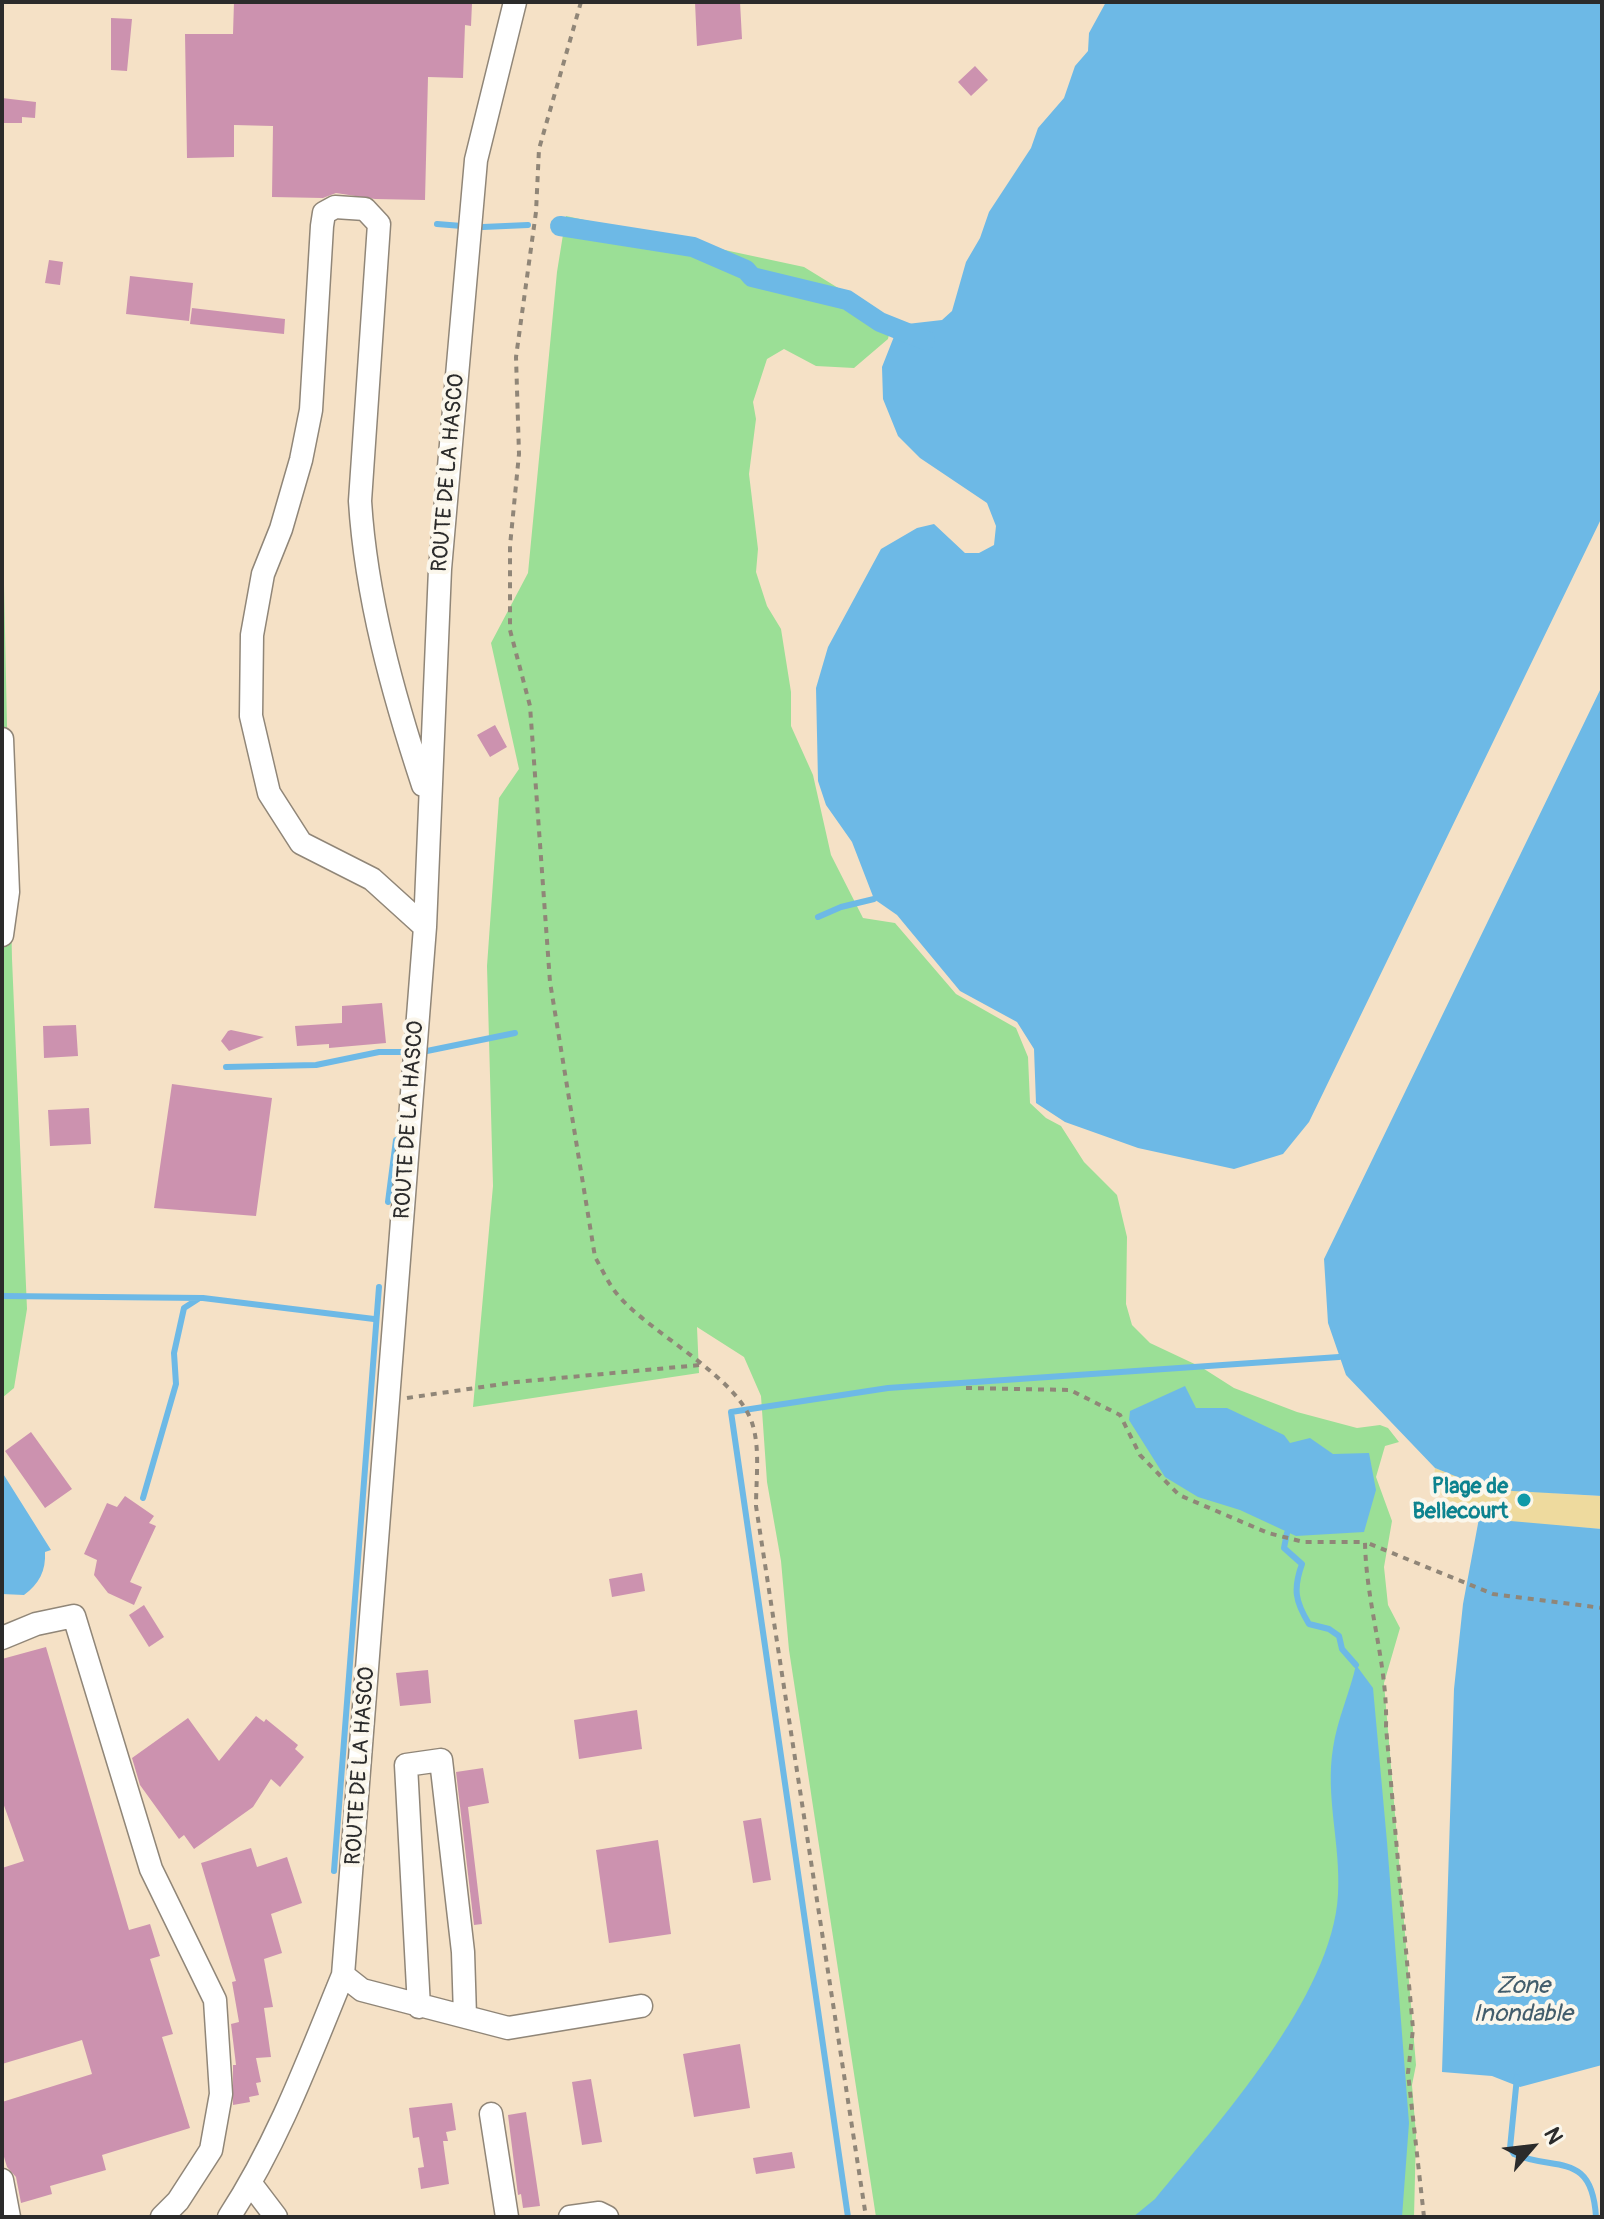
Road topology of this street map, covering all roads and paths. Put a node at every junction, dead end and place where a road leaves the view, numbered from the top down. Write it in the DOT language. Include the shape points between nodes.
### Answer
graph roads {
  1 [pos="515,2"];
  2 [pos="581,2"];
  3 [pos="2,739"];
  4 [pos="428,797"];
  5 [pos="425,927"];
  6 [pos="2,935"];
  7 [pos="702,1365"];
  8 [pos="966,1388"];
  9 [pos="389,1400"];
  10 [pos="1365,1542"];
  11 [pos="1602,1608"];
  12 [pos="2,1638"];
  13 [pos="343,1975"];
  14 [pos="641,2006"];
  15 [pos="419,2007"];
  16 [pos="465,2016"];
  17 [pos="491,2114"];
  18 [pos="2,2180"];
  19 [pos="251,2184"];
  20 [pos="9,2217"];
  21 [pos="162,2217"];
  22 [pos="229,2217"];
  23 [pos="276,2217"];
  24 [pos="507,2217"];
  25 [pos="570,2217"];
  26 [pos="607,2217"];
  27 [pos="866,2217"];
  28 [pos="1424,2217"];
  1 -- 4 [label="street, ROUTE DE LA HASCO" via="476,160 440,569"];
  2 -- 7 [label="path" via="539,149 516,357 519,454 510,546 510,630 530,706 550,982 595,1257 616,1293"];
  3 -- 6 [label="street" via="8,892"];
  4 -- 5 [label="street, ROUTE DE LA HASCO"];
  4 -- 5 [label="street" via="402,722 362,535 379,224 365,209 335,207 324,213 322,226 311,410 281,529 263,574 252,635 251,716 269,793 301,843 372,879"];
  5 -- 9 [label="street, ROUTE DE LA HASCO"];
  7 -- 9 [label="path"];
  7 -- 27 [label="path" via="749,1415 754,1429 756,1506"];
  8 -- 10 [label="path" via="1070,1390 1120,1415 1140,1455 1179,1495 1241,1523 1304,1542"];
  9 -- 13 [label="street, ROUTE DE LA HASCO"];
  10 -- 11 [label="path" via="1493,1594"];
  10 -- 28 [label="path" via="1387,1690 1413,2029 1408,2073"];
  12 -- 21 [label="street" via="74,1616 151,1869 215,2000 221,2094 211,2150"];
  13 -- 15 [label="street" via="362,1990"];
  13 -- 19 [label="street, ROUTE DE LA HASCO"];
  14 -- 16 [label="street" via="508,2028"];
  15 -- 16 [label="street"];
  15 -- 16 [label="street" via="406,1765 441,1760"];
  17 -- 24 [label="street"];
  18 -- 20 [label="street"];
  19 -- 22 [label="street, ROUTE DE LA HASCO"];
  19 -- 23 [label="street"];
  25 -- 26 [label="street"];
}
